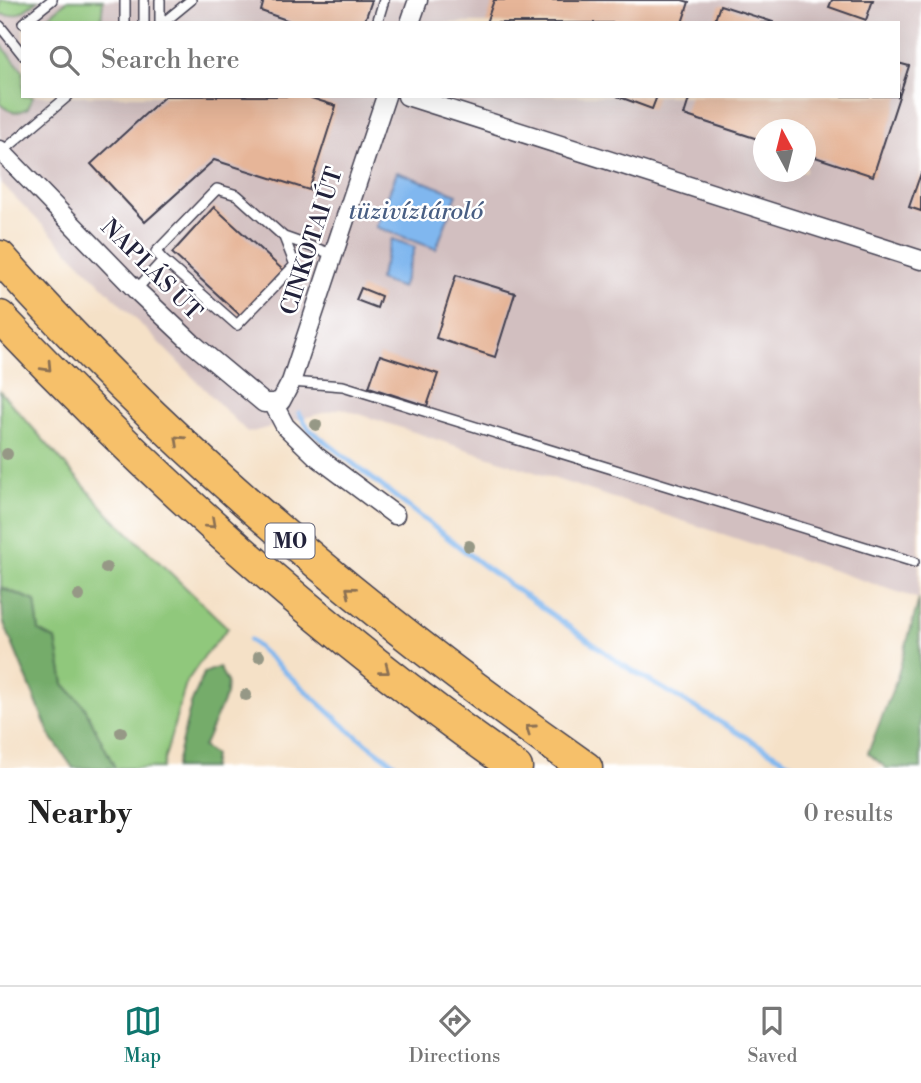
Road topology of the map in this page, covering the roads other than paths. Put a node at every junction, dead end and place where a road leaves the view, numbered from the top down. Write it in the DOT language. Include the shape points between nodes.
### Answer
graph roads {
  1 [pos="51,0"];
  2 [pos="125,0"];
  3 [pos="144,0"];
  4 [pos="160,0"];
  5 [pos="177,0"];
  6 [pos="191,0"];
  7 [pos="384,0"];
  8 [pos="418,0"];
  9 [pos="176,12"];
  10 [pos="25,21"];
  11 [pos="125,21"];
  12 [pos="144,21"];
  13 [pos="161,21"];
  14 [pos="164,21"];
  15 [pos="378,21"];
  16 [pos="411,21"];
  17 [pos="21,24"];
  18 [pos="0,26"];
  19 [pos="7,35"];
  20 [pos="21,52"];
  21 [pos="61,98"];
  22 [pos="385,98"];
  23 [pos="413,98"];
  24 [pos="1,151"];
  25 [pos="284,237"];
  26 [pos="332,254"];
  27 [pos="0,257"];
  28 [pos="163,260"];
  29 [pos="921,260"];
  30 [pos="136,290"];
  31 [pos="0,317"];
  32 [pos="291,382"];
  33 [pos="277,402"];
  34 [pos="395,515"];
  35 [pos="914,562"];
  36 [pos="516,768"];
  37 [pos="586,768"];
  1 -- 10 [label="lane"];
  2 -- 11 [label="lane"];
  3 -- 12 [label="lane"];
  4 -- 13 [label="lane"];
  5 -- 9 [label="lane"];
  6 -- 9 [label="lane"];
  7 -- 15 [label="lane"];
  8 -- 16 [label="street"];
  9 -- 14 [label="lane"];
  17 -- 19 [label="lane"];
  18 -- 19 [label="lane"];
  19 -- 20 [label="lane"];
  21 -- 24 [label="lane"];
  22 -- 26 [label="street, CINKOTAI ÚT"];
  23 -- 29 [label="street"];
  24 -- 30 [label="street, NAPLÁS ÚT"];
  25 -- 26 [label="lane"];
  25 -- 28 [label="lane" via="237,195 217,189 156,252"];
  25 -- 28 [label="lane" via="295,265 237,325"];
  26 -- 32 [label="street, CINKOTAI ÚT"];
  37 -- 27 [label="highway, M0, one-way" via="407,638 264,520 110,373"];
  28 -- 30 [label="lane"];
  30 -- 33 [label="street, NAPLÁS ÚT" via="264,402"];
  31 -- 36 [label="highway, M0, one-way" via="121,442 245,555 383,669"];
  32 -- 33 [label="street, CINKOTAI ÚT"];
  32 -- 35 [label="lane" via="343,386"];
  33 -- 34 [label="street" via="285,426 316,456"];
}
